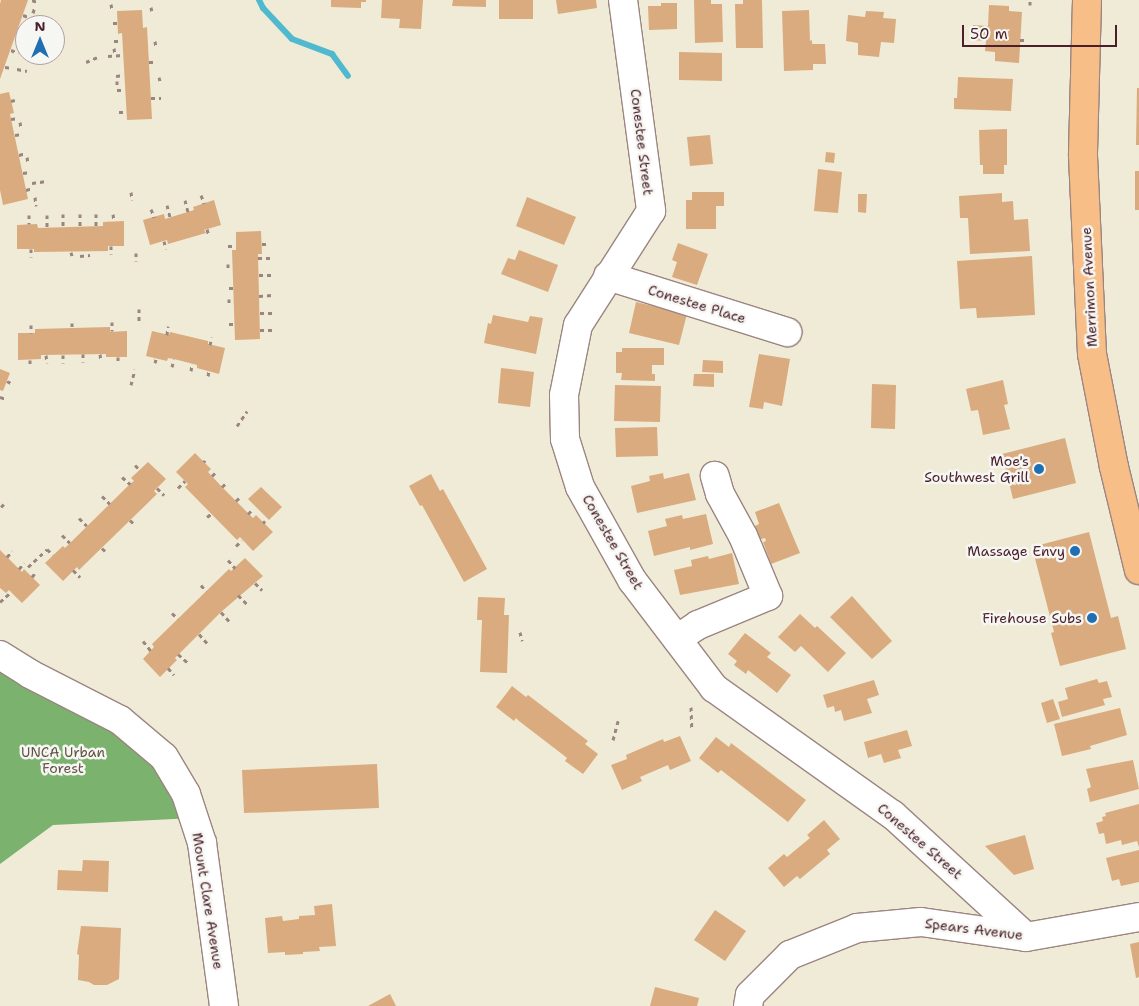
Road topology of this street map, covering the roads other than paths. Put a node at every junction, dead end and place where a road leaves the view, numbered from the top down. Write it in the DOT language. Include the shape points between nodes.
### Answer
graph roads {
  1 [pos="623,0"];
  2 [pos="1087,0"];
  3 [pos="608,276"];
  4 [pos="787,332"];
  5 [pos="715,476"];
  6 [pos="1139,570"];
  7 [pos="676,639"];
  8 [pos="0,655"];
  9 [pos="1139,917"];
  10 [pos="1026,937"];
  11 [pos="224,1006"];
  12 [pos="748,1006"];
  1 -- 3 [label="street, Conestee Street" via="651,212"];
  2 -- 6 [label="main road, Merrimon Avenue" via="1083,156 1092,354 1114,467"];
  3 -- 4 [label="street, Conestee Place"];
  3 -- 7 [label="street, Conestee Street" via="578,325 564,394 565,439 580,487 632,580"];
  5 -- 7 [label="street" via="720,494 743,536 768,596 698,625"];
  7 -- 10 [label="street, Conestee Street" via="714,688 893,815"];
  8 -- 11 [label="street, Mount Clare Avenue" via="120,720 164,756 186,794 202,843"];
  9 -- 10 [label="street, Spears Avenue"];
  10 -- 12 [label="street, Spears Avenue" via="921,922 857,928 790,955 750,995"];
}
